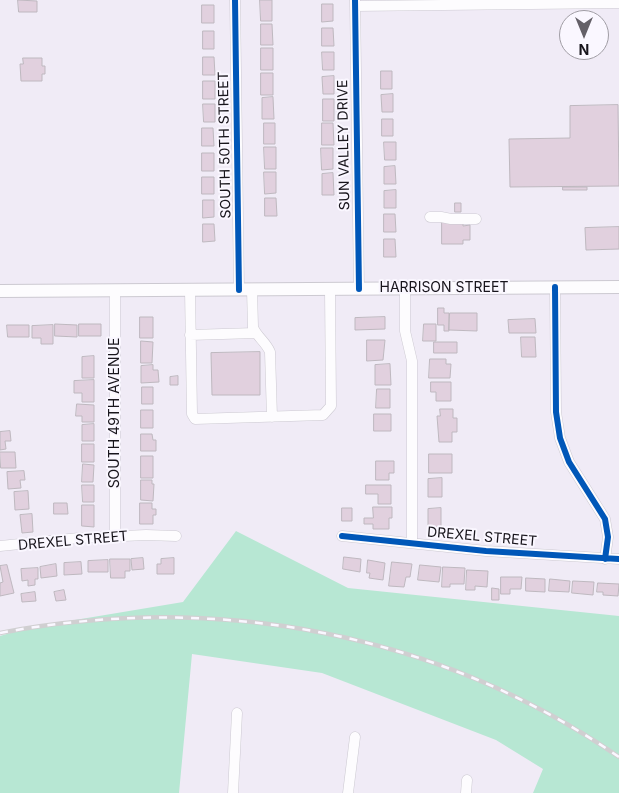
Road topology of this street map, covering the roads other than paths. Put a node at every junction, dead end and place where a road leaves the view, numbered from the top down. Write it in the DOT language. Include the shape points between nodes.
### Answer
graph roads {
  1 [pos="235,0"];
  2 [pos="355,3"];
  3 [pos="510,3"];
  4 [pos="619,3"];
  5 [pos="430,217"];
  6 [pos="476,219"];
  7 [pos="619,286"];
  8 [pos="555,287"];
  9 [pos="405,288"];
  10 [pos="330,289"];
  11 [pos="359,289"];
  12 [pos="190,290"];
  13 [pos="246,290"];
  14 [pos="116,291"];
  15 [pos="0,292"];
  16 [pos="255,333"];
  17 [pos="190,335"];
  18 [pos="272,416"];
  19 [pos="116,536"];
  20 [pos="176,536"];
  21 [pos="342,536"];
  22 [pos="412,543"];
  23 [pos="0,546"];
  24 [pos="605,558"];
  25 [pos="619,559"];
  26 [pos="237,714"];
  27 [pos="354,737"];
  28 [pos="467,780"];
  29 [pos="233,793"];
  30 [pos="348,793"];
  31 [pos="466,793"];
  1 -- 13 [label="street, SOUTH 50TH STREET"];
  2 -- 3 [label="street"];
  2 -- 11 [label="street, SUN VALLEY DRIVE"];
  3 -- 4 [label="street"];
  5 -- 6 [label="street"];
  7 -- 8 [label="main road, HARRISON STREET"];
  8 -- 9 [label="main road, HARRISON STREET"];
  8 -- 24 [label="street" via="556,412 560,438 569,462 605,519 608,537"];
  9 -- 11 [label="main road, HARRISON STREET"];
  9 -- 22 [label="street" via="405,331 412,361"];
  10 -- 11 [label="main road, HARRISON STREET"];
  10 -- 13 [label="main road, HARRISON STREET"];
  10 -- 18 [label="street" via="331,406 323,415"];
  12 -- 13 [label="main road, HARRISON STREET"];
  12 -- 14 [label="main road, HARRISON STREET"];
  12 -- 17 [label="street"];
  13 -- 16 [label="street, SOUTH 50TH STREET"];
  14 -- 15 [label="main road, HARRISON STREET"];
  14 -- 19 [label="street, SOUTH 49TH AVENUE"];
  16 -- 17 [label="street"];
  16 -- 18 [label="street" via="270,352"];
  17 -- 18 [label="street" via="192,414 195,418"];
  19 -- 20 [label="street, DREXEL STREET"];
  19 -- 23 [label="street, DREXEL STREET"];
  21 -- 22 [label="street, DREXEL STREET"];
  22 -- 24 [label="street, DREXEL STREET"];
  24 -- 25 [label="street, DREXEL STREET"];
  26 -- 29 [label="street"];
  27 -- 30 [label="street"];
  28 -- 31 [label="street"];
}
